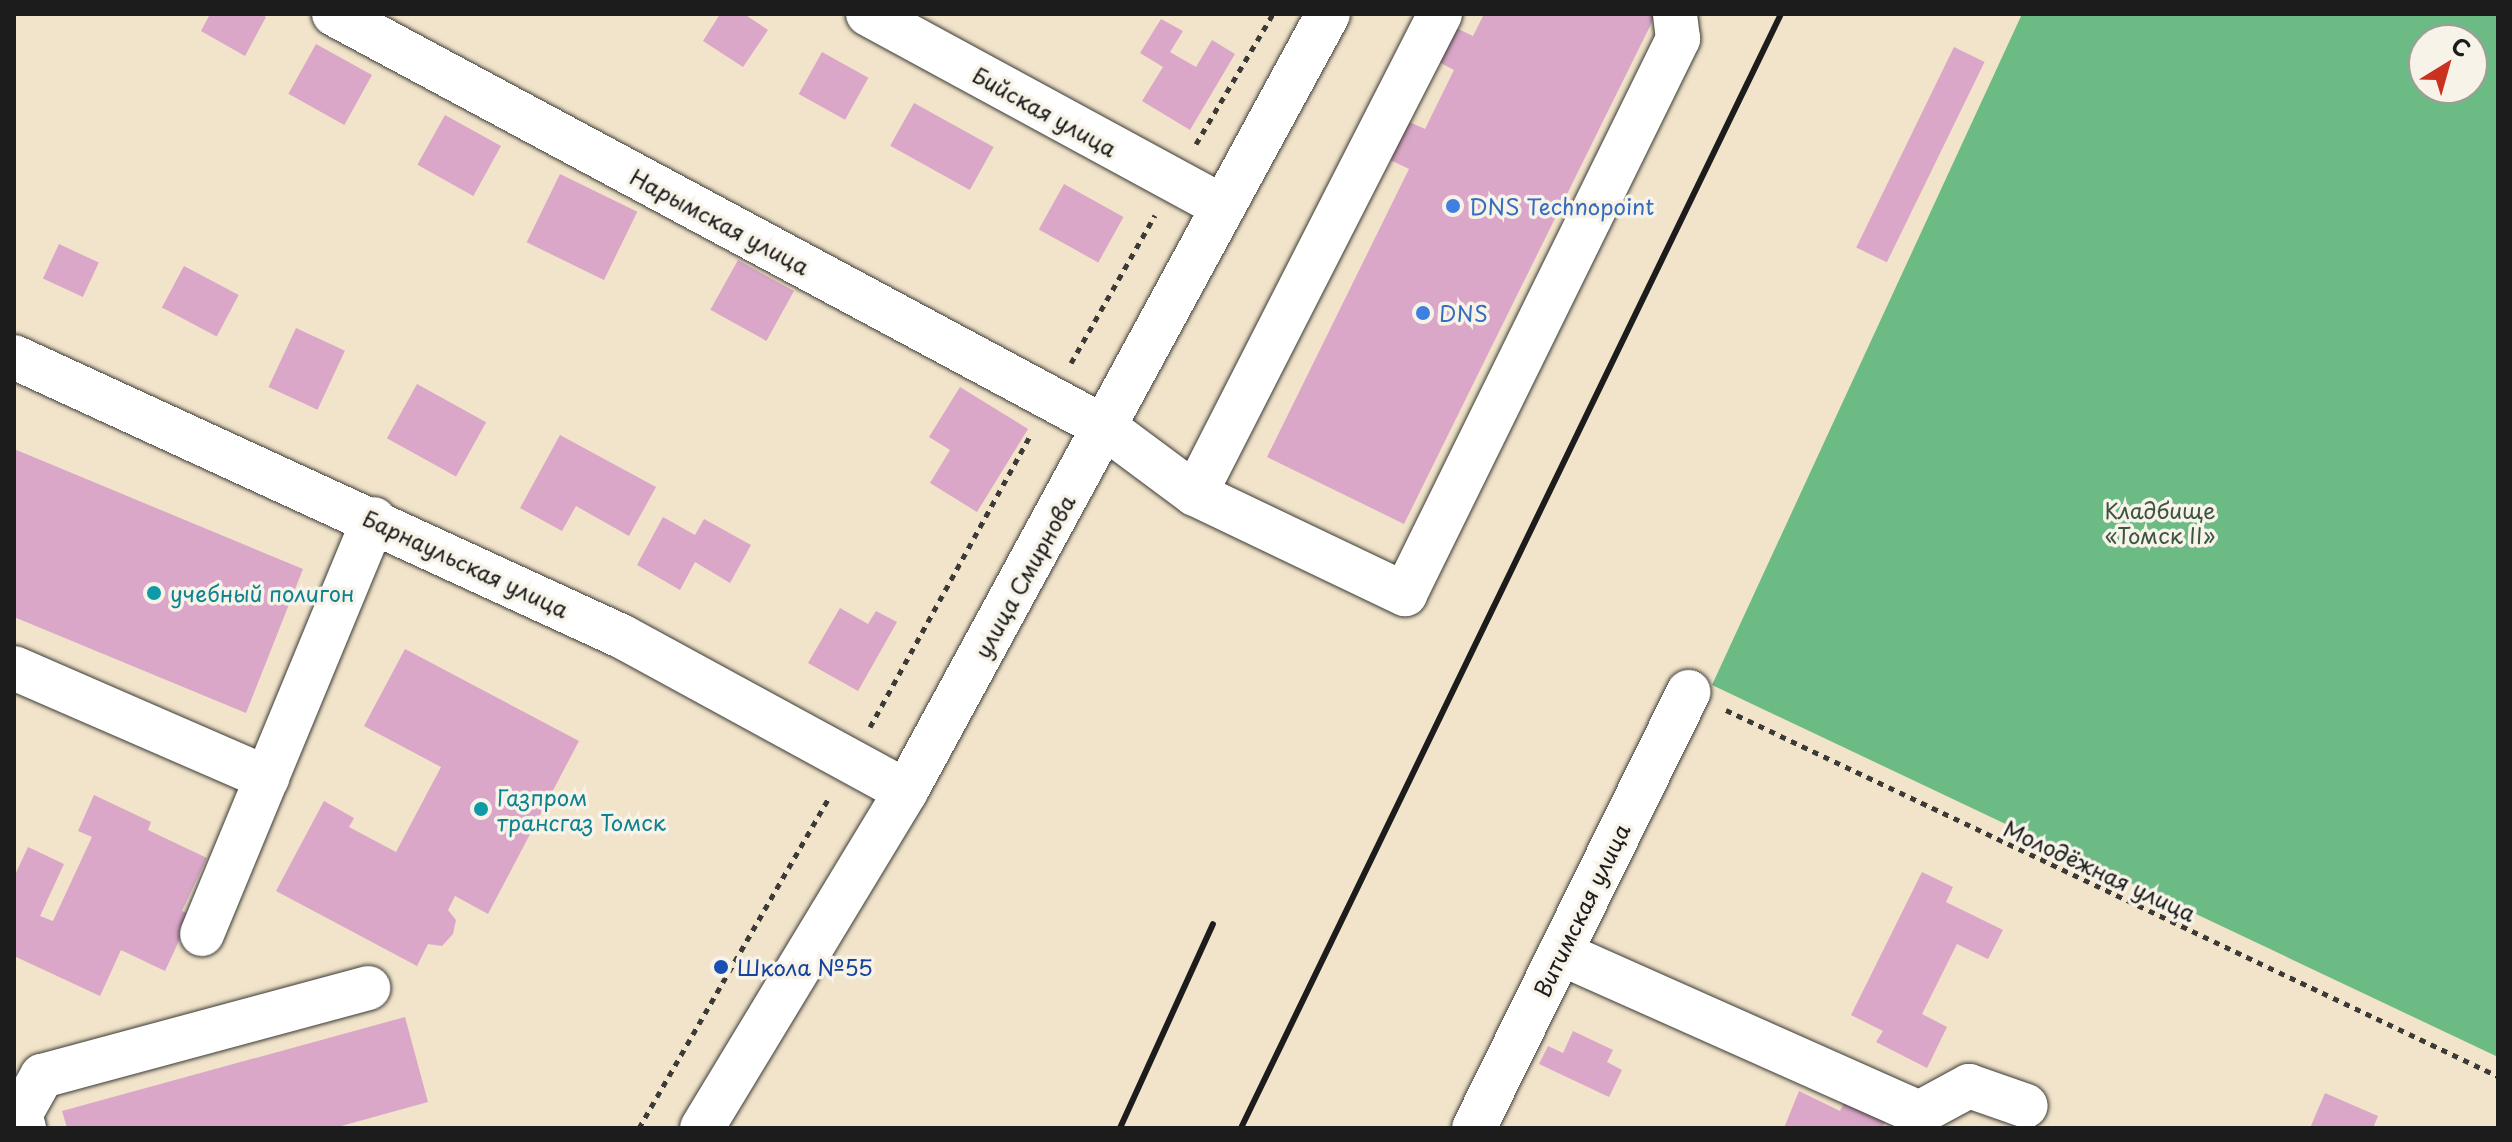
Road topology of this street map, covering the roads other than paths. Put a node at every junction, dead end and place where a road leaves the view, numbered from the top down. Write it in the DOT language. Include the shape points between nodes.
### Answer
graph roads {
  1 [pos="334,14"];
  2 [pos="868,14"];
  3 [pos="1328,14"];
  4 [pos="1440,14"];
  5 [pos="1675,14"];
  6 [pos="1223,207"];
  7 [pos="14,357"];
  8 [pos="1106,428"];
  9 [pos="1195,494"];
  10 [pos="374,519"];
  11 [pos="14,668"];
  12 [pos="1689,692"];
  13 [pos="267,778"];
  14 [pos="906,791"];
  15 [pos="202,934"];
  16 [pos="1560,953"];
  17 [pos="368,988"];
  18 [pos="2026,1106"];
  19 [pos="24,1128"];
  20 [pos="702,1128"];
  21 [pos="1474,1128"];
  1 -- 8 [label="street, Нарымская улица"];
  2 -- 6 [label="street, Бийская улица"];
  3 -- 6 [label="street, улица Смирнова"];
  4 -- 9 [label="street"];
  5 -- 9 [label="street, Нарымская улица" via="1678,39 1405,594"];
  6 -- 8 [label="street, улица Смирнова"];
  7 -- 10 [label="street, Барнаульская улица"];
  8 -- 9 [label="street, Нарымская улица"];
  8 -- 14 [label="street, улица Смирнова"];
  10 -- 13 [label="street"];
  10 -- 14 [label="street, Барнаульская улица" via="623,637"];
  11 -- 13 [label="street"];
  12 -- 16 [label="street, Витимская улица"];
  13 -- 15 [label="street"];
  14 -- 20 [label="street, улица Смирнова"];
  16 -- 18 [label="street" via="1919,1113 1969,1086"];
  16 -- 21 [label="street, Витимская улица"];
  17 -- 19 [label="street" via="42,1076 20,1115"];
}
